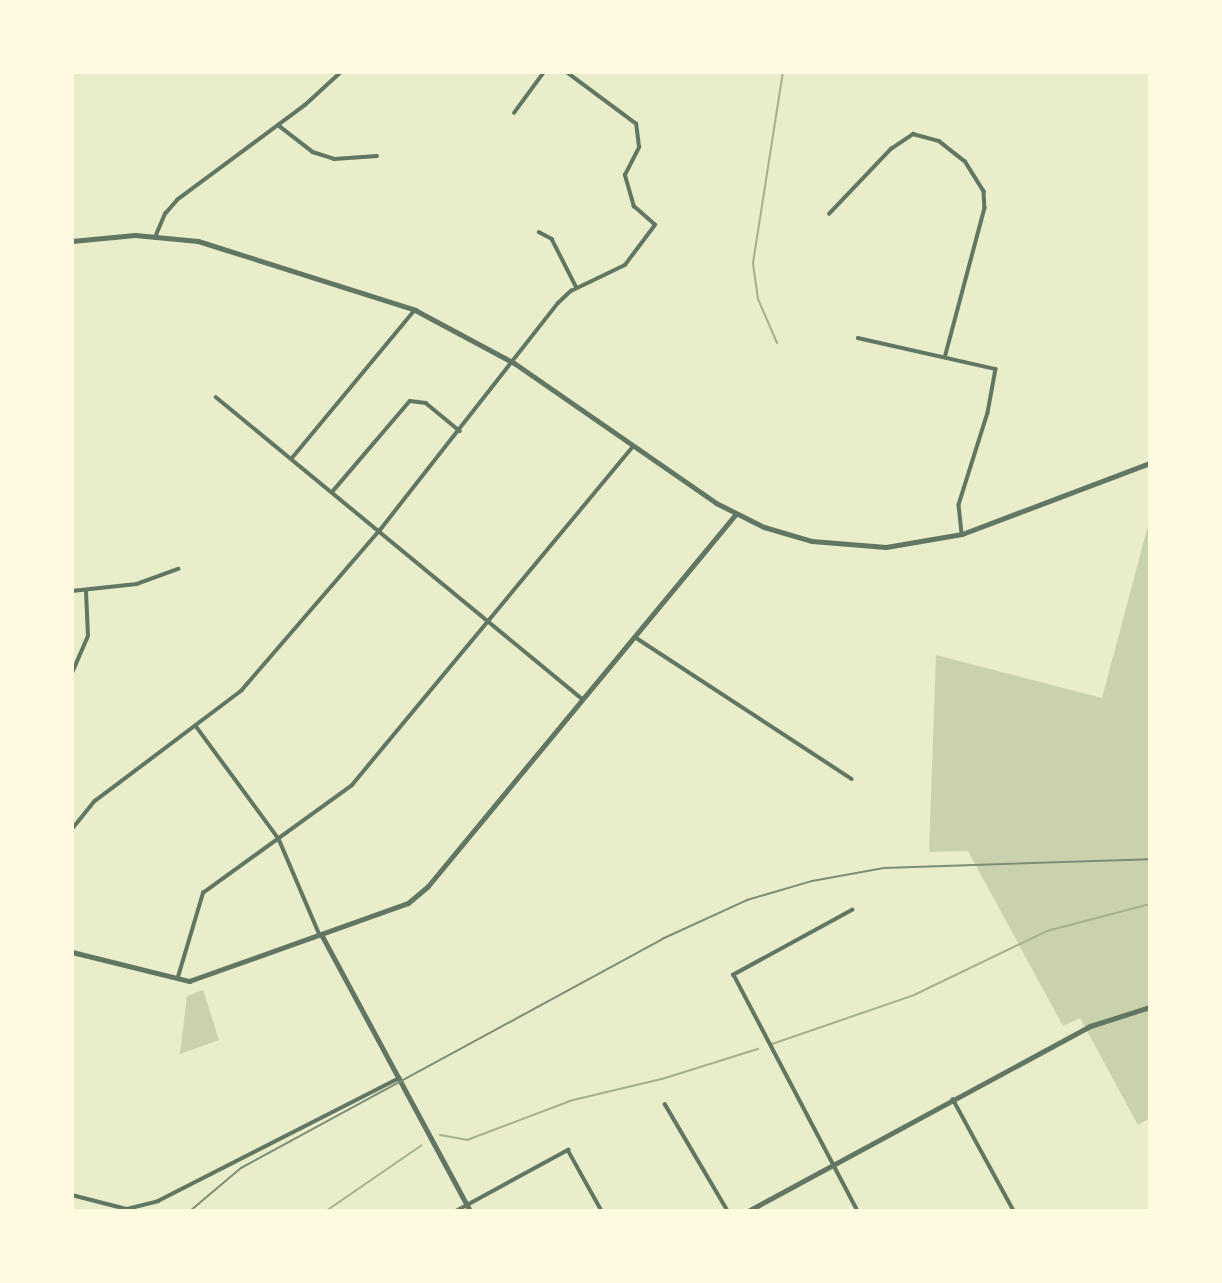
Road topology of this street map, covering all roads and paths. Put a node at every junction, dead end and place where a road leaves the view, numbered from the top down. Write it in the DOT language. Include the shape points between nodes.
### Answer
graph roads {
  1 [pos="341,72"];
  2 [pos="544,72"];
  3 [pos="566,72"];
  4 [pos="514,113"];
  5 [pos="278,125"];
  6 [pos="377,156"];
  7 [pos="829,214"];
  8 [pos="539,232"];
  9 [pos="156,235"];
  10 [pos="72,241"];
  11 [pos="577,288"];
  12 [pos="415,310"];
  13 [pos="858,338"];
  14 [pos="946,355"];
  15 [pos="514,363"];
  16 [pos="216,397"];
  17 [pos="460,431"];
  18 [pos="632,446"];
  19 [pos="292,458"];
  20 [pos="1150,463"];
  21 [pos="333,491"];
  22 [pos="736,514"];
  23 [pos="380,530"];
  24 [pos="961,534"];
  25 [pos="177,569"];
  26 [pos="72,592"];
  27 [pos="86,592"];
  28 [pos="488,620"];
  29 [pos="635,637"];
  30 [pos="72,673"];
  31 [pos="583,699"];
  32 [pos="196,726"];
  33 [pos="852,779"];
  34 [pos="72,829"];
  35 [pos="279,839"];
  36 [pos="853,910"];
  37 [pos="322,936"];
  38 [pos="72,952"];
  39 [pos="177,980"];
  40 [pos="1150,1007"];
  41 [pos="399,1079"];
  42 [pos="953,1099"];
  43 [pos="665,1104"];
  44 [pos="831,1166"];
  45 [pos="72,1195"];
  46 [pos="469,1208"];
  47 [pos="456,1211"];
  48 [pos="602,1211"];
  49 [pos="728,1211"];
  50 [pos="748,1211"];
  51 [pos="858,1211"];
  52 [pos="1014,1211"];
  1 -- 5 [label="street"];
  2 -- 4 [label="street"];
  3 -- 11 [label="street" via="636,124 639,147 625,175 634,206 655,225 625,265"];
  5 -- 6 [label="street" via="313,152 334,159"];
  5 -- 9 [label="street" via="177,200 164,214"];
  7 -- 14 [label="street" via="891,149 913,134 939,141 965,162 984,191 985,208"];
  8 -- 11 [label="street" via="552,239"];
  9 -- 10 [label="street"];
  9 -- 12 [label="street" via="219,246"];
  11 -- 15 [label="street" via="558,303"];
  12 -- 15 [label="street"];
  12 -- 19 [label="street"];
  13 -- 14 [label="street"];
  14 -- 24 [label="street" via="989,365 996,369 997,378 960,505"];
  15 -- 17 [label="street"];
  15 -- 18 [label="street"];
  16 -- 19 [label="street"];
  17 -- 21 [label="street" via="426,403 410,401"];
  17 -- 23 [label="street"];
  18 -- 22 [label="street"];
  18 -- 28 [label="street"];
  19 -- 21 [label="street"];
  20 -- 24 [label="street"];
  21 -- 23 [label="street"];
  22 -- 24 [label="street" via="784,534 834,545 886,547"];
  22 -- 29 [label="street"];
  23 -- 28 [label="street"];
  23 -- 32 [label="street" via="256,676"];
  25 -- 27 [label="street" via="137,584"];
  26 -- 27 [label="street"];
  27 -- 30 [label="street" via="88,636"];
  28 -- 31 [label="street"];
  28 -- 35 [label="street" via="352,785"];
  29 -- 31 [label="street"];
  29 -- 33 [label="street"];
  31 -- 37 [label="street" via="420,894 397,909"];
  32 -- 34 [label="street" via="95,801"];
  32 -- 35 [label="street"];
  35 -- 37 [label="street"];
  35 -- 39 [label="street" via="204,893"];
  36 -- 44 [label="street" via="734,975"];
  37 -- 39 [label="street" via="210,977"];
  37 -- 41 [label="street"];
  38 -- 39 [label="street"];
  40 -- 42 [label="street" via="1090,1026"];
  41 -- 45 [label="street" via="158,1201 127,1209"];
  41 -- 46 [label="street"];
  42 -- 44 [label="street"];
  42 -- 52 [label="street"];
  43 -- 49 [label="street"];
  44 -- 50 [label="street"];
  44 -- 51 [label="street"];
  46 -- 47 [label="street"];
  46 -- 48 [label="street" via="568,1150"];
}
